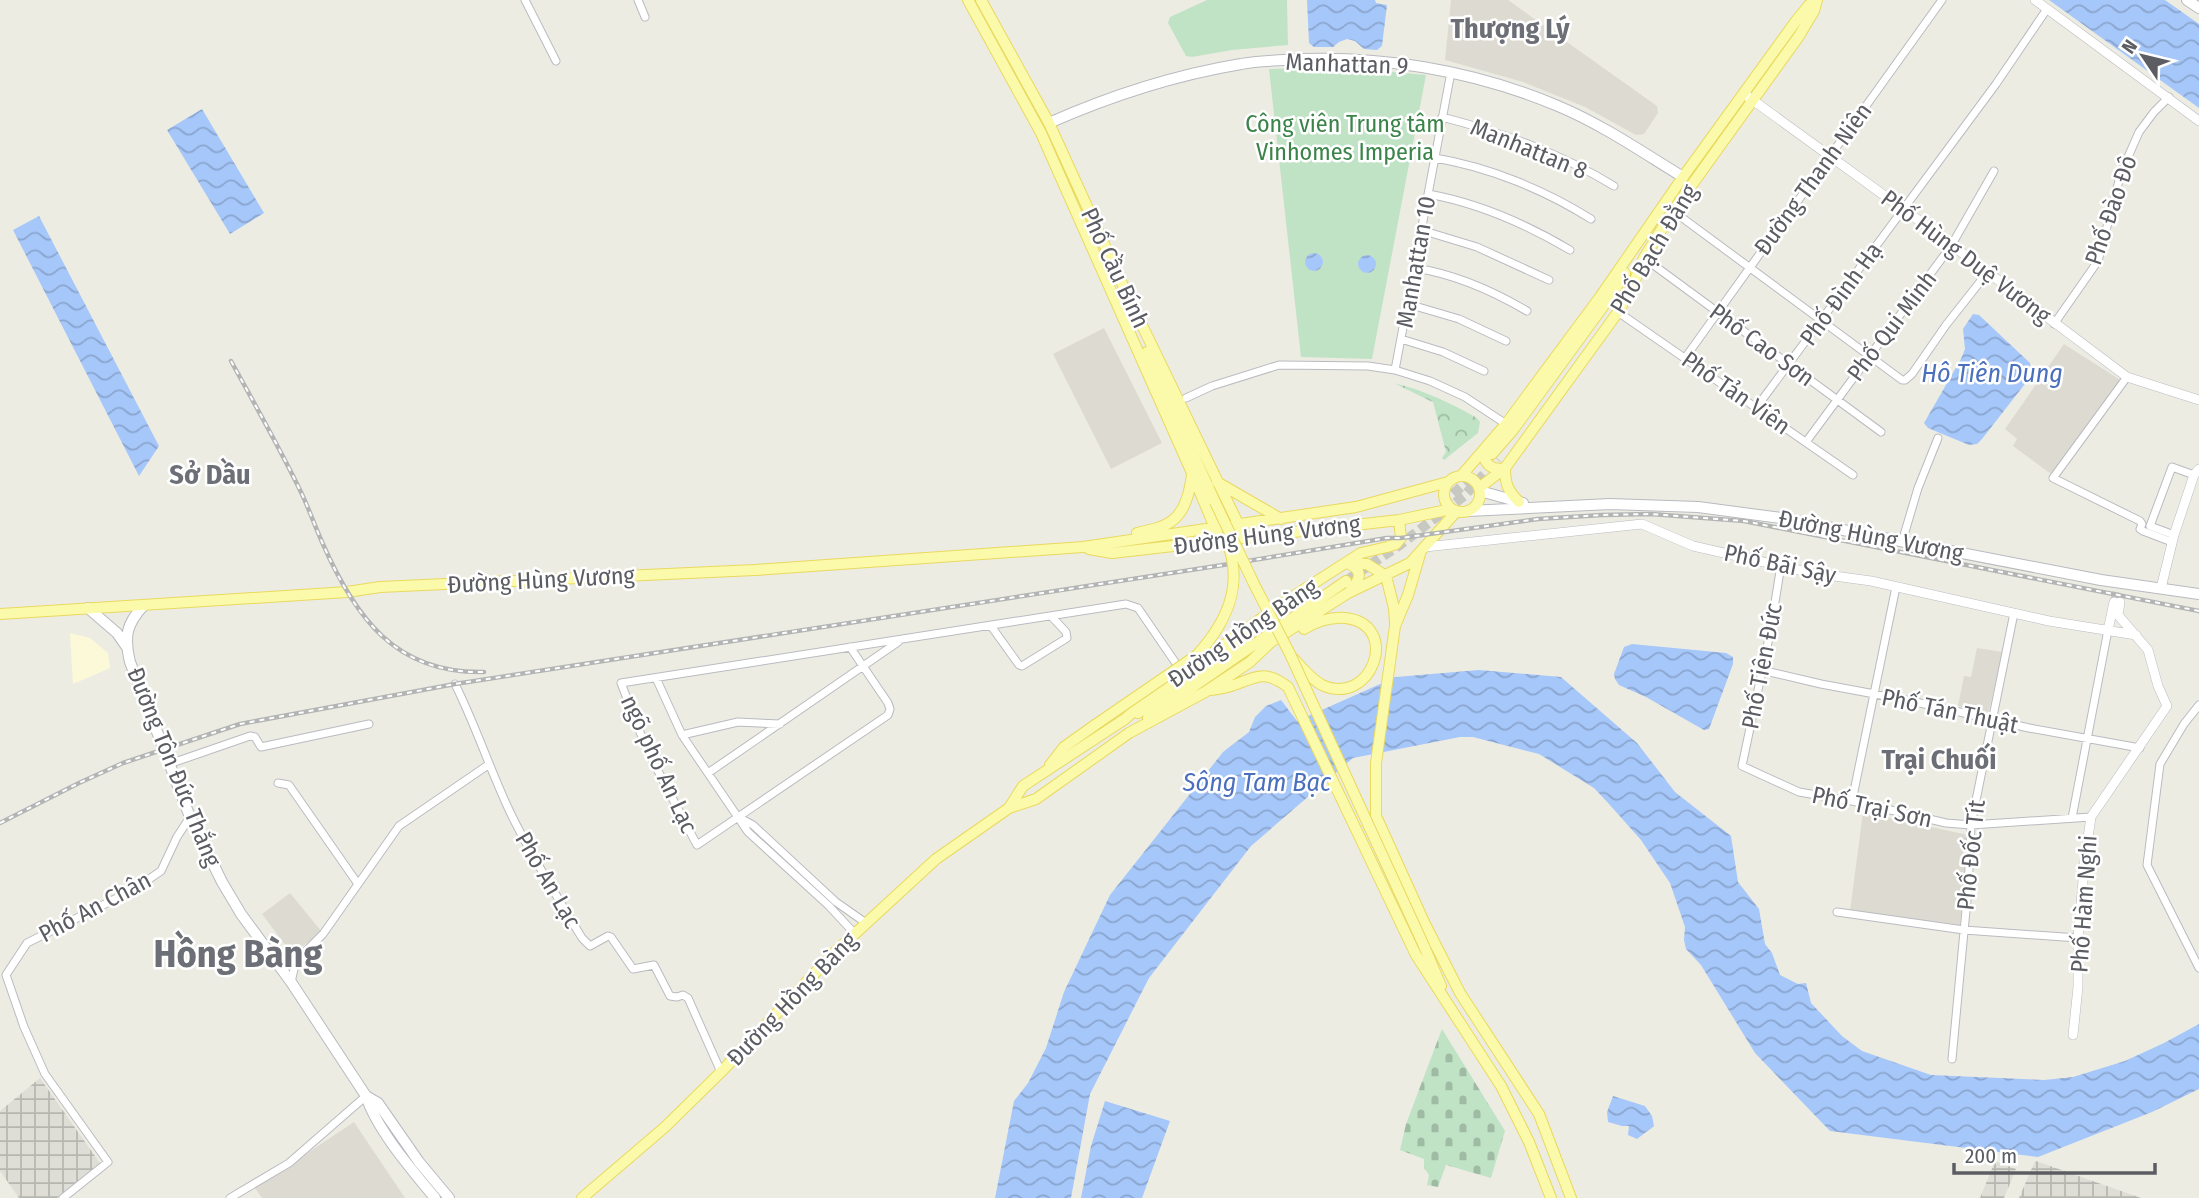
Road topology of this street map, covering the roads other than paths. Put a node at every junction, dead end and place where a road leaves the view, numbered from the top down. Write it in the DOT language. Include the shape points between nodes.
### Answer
graph roads {
  1 [pos="525,0"];
  2 [pos="638,0"];
  3 [pos="968,0"];
  4 [pos="981,0"];
  5 [pos="1805,0"];
  6 [pos="1816,0"];
  7 [pos="1942,0"];
  8 [pos="2035,0"];
  9 [pos="2187,0"];
  10 [pos="2199,8"];
  11 [pos="2047,9"];
  12 [pos="645,17"];
  13 [pos="1796,21"];
  14 [pos="992,31"];
  15 [pos="556,61"];
  16 [pos="1451,72"];
  17 [pos="1749,97"];
  18 [pos="2169,97"];
  19 [pos="1442,117"];
  20 [pos="2199,121"];
  21 [pos="1049,123"];
  22 [pos="1829,156"];
  23 [pos="1435,158"];
  24 [pos="1994,171"];
  25 [pos="1683,177"];
  26 [pos="1614,187"];
  27 [pos="1428,194"];
  28 [pos="1903,209"];
  29 [pos="1673,211"];
  30 [pos="1591,219"];
  31 [pos="1421,230"];
  32 [pos="1641,238"];
  33 [pos="1951,246"];
  34 [pos="1570,250"];
  35 [pos="1644,258"];
  36 [pos="1749,267"];
  37 [pos="1415,268"];
  38 [pos="1987,273"];
  39 [pos="1549,280"];
  40 [pos="1125,290"];
  41 [pos="1116,301"];
  42 [pos="1408,304"];
  43 [pos="1527,311"];
  44 [pos="1618,312"];
  45 [pos="1718,312"];
  46 [pos="1821,320"];
  47 [pos="1134,324"];
  48 [pos="2054,324"];
  49 [pos="1401,339"];
  50 [pos="1506,341"];
  51 [pos="1869,356"];
  52 [pos="1685,358"];
  53 [pos="1789,364"];
  54 [pos="1395,370"];
  55 [pos="1484,371"];
  56 [pos="2127,377"];
  57 [pos="1186,398"];
  58 [pos="1837,399"];
  59 [pos="2199,400"];
  60 [pos="1756,408"];
  61 [pos="1506,424"];
  62 [pos="1881,432"];
  63 [pos="1938,438"];
  64 [pos="1806,442"];
  65 [pos="1495,458"];
  66 [pos="2197,472"];
  67 [pos="1192,473"];
  68 [pos="1853,475"];
  69 [pos="1461,476"];
  70 [pos="1217,482"];
  71 [pos="1448,482"];
  72 [pos="1479,490"];
  73 [pos="1215,502"];
  74 [pos="1519,502"];
  75 [pos="1540,507"];
  76 [pos="1458,511"];
  77 [pos="1281,519"];
  78 [pos="1399,520"];
  79 [pos="1240,525"];
  80 [pos="1213,528"];
  81 [pos="1283,534"];
  82 [pos="1245,538"];
  83 [pos="2173,539"];
  84 [pos="1220,540"];
  85 [pos="1120,541"];
  86 [pos="1902,542"];
  87 [pos="1083,547"];
  88 [pos="1423,549"];
  89 [pos="1347,564"];
  90 [pos="1781,565"];
  91 [pos="1387,576"];
  92 [pos="1896,587"];
  93 [pos="2161,588"];
  94 [pos="2120,592"];
  95 [pos="1348,593"];
  96 [pos="2199,594"];
  97 [pos="144,606"];
  98 [pos="88,608"];
  99 [pos="2014,613"];
  100 [pos="0,614"];
  101 [pos="1052,617"];
  102 [pos="991,626"];
  103 [pos="1395,626"];
  104 [pos="2108,630"];
  105 [pos="2136,635"];
  106 [pos="899,641"];
  107 [pos="126,646"];
  108 [pos="850,647"];
  109 [pos="1290,654"];
  110 [pos="1175,662"];
  111 [pos="1250,662"];
  112 [pos="863,666"];
  113 [pos="1761,670"];
  114 [pos="656,678"];
  115 [pos="455,684"];
  116 [pos="1205,692"];
  117 [pos="1874,694"];
  118 [pos="2199,705"];
  119 [pos="1125,719"];
  120 [pos="1992,720"];
  121 [pos="369,724"];
  122 [pos="780,724"];
  123 [pos="1129,733"];
  124 [pos="682,735"];
  125 [pos="2086,738"];
  126 [pos="2140,748"];
  127 [pos="169,764"];
  128 [pos="488,765"];
  129 [pos="1742,766"];
  130 [pos="1045,772"];
  131 [pos="708,773"];
  132 [pos="278,783"];
  133 [pos="1852,801"];
  134 [pos="1009,808"];
  135 [pos="1376,816"];
  136 [pos="190,817"];
  137 [pos="739,817"];
  138 [pos="2091,817"];
  139 [pos="2072,818"];
  140 [pos="1355,825"];
  141 [pos="1971,825"];
  142 [pos="358,884"];
  143 [pos="1837,912"];
  144 [pos="866,923"];
  145 [pos="1964,930"];
  146 [pos="855,934"];
  147 [pos="2078,938"];
  148 [pos="1424,946"];
  149 [pos="2199,968"];
  150 [pos="291,982"];
  151 [pos="1460,993"];
  152 [pos="1448,1002"];
  153 [pos="2073,1035"];
  154 [pos="1952,1059"];
  155 [pos="721,1072"];
  156 [pos="366,1096"];
  157 [pos="1543,1125"];
  158 [pos="1525,1133"];
  159 [pos="63,1198"];
  160 [pos="230,1198"];
  161 [pos="435,1198"];
  162 [pos="449,1198"];
  163 [pos="582,1198"];
  164 [pos="1551,1198"];
  165 [pos="1571,1198"];
  1 -- 15 [label="street"];
  2 -- 12 [label="street"];
  3 -- 14 [label="main road, Phố Cầu Bính"];
  4 -- 14 [label="main road, Phố Cầu Bính"];
  5 -- 13 [label="street"];
  6 -- 13 [label="main road, Phố Bạch Đằng"];
  6 -- 17 [label="main road, Phố Bạch Đằng" via="1799,36"];
  7 -- 22 [label="street, Đường Thanh Niên"];
  8 -- 11 [label="street"];
  9 -- 10 [label="main road"];
  11 -- 18 [label="street"];
  11 -- 28 [label="street, Phố Đình Hạ"];
  13 -- 17 [label="main road, Phố Bạch Đằng"];
  14 -- 21 [label="main road, Phố Cầu Bính"];
  14 -- 41 [label="main road, Phố Cầu Bính"];
  16 -- 19 [label="street, Manhattan 10"];
  16 -- 21 [label="main road, Manhattan 9" via="1342,59 1244,63 1181,76"];
  16 -- 25 [label="main road, Manhattan 9" via="1558,106 1608,130"];
  17 -- 22 [label="street, Phố Hùng Duệ Vương"];
  17 -- 25 [label="main road, Phố Bạch Đằng"];
  17 -- 29 [label="main road, Phố Bạch Đằng"];
  18 -- 20 [label="street"];
  18 -- 48 [label="street, Phố Đào Đô" via="2139,132 2122,173 2098,261"];
  19 -- 23 [label="street, Manhattan 10"];
  19 -- 26 [label="street, Manhattan 8" via="1538,147"];
  21 -- 40 [label="main road, Phố Cầu Bính"];
  22 -- 28 [label="street, Phố Hùng Duệ Vương"];
  22 -- 36 [label="street, Đường Thanh Niên"];
  23 -- 27 [label="street, Manhattan 10"];
  23 -- 30 [label="street" via="1527,186"];
  24 -- 33 [label="street, Phố Qui Minh"];
  25 -- 32 [label="main road, Phố Bạch Đằng"];
  27 -- 31 [label="street, Manhattan 10"];
  27 -- 34 [label="street" via="1498,215"];
  28 -- 33 [label="street, Phố Hùng Duệ Vương"];
  28 -- 46 [label="street, Phố Đình Hạ"];
  29 -- 35 [label="main road, Phố Bạch Đằng"];
  29 -- 36 [label="street"];
  31 -- 37 [label="street, Manhattan 10"];
  31 -- 39 [label="street" via="1478,247"];
  32 -- 61 [label="main road, Phố Bạch Đằng"];
  32 -- 65 [label="main road" via="1610,297"];
  33 -- 38 [label="street, Phố Hùng Duệ Vương"];
  33 -- 51 [label="street, Phố Qui Minh"];
  35 -- 44 [label="main road, Phố Bạch Đằng"];
  35 -- 45 [label="street, Phố Cao Sơn"];
  35 -- 65 [label="main road"];
  36 -- 45 [label="street, Đường Thanh Niên"];
  36 -- 46 [label="street"];
  37 -- 42 [label="street, Manhattan 10"];
  37 -- 43 [label="street" via="1472,284"];
  38 -- 48 [label="street, Phố Hùng Duệ Vương"];
  38 -- 51 [label="street" via="1909,378 1902,380"];
  40 -- 47 [label="main road"];
  40 -- 70 [label="main road, Phố Cầu Bính"];
  41 -- 47 [label="main road"];
  41 -- 67 [label="main road, Phố Cầu Bính"];
  42 -- 49 [label="street, Manhattan 10"];
  42 -- 50 [label="street"];
  44 -- 52 [label="street, Phố Tản Viên"];
  44 -- 65 [label="main road, Phố Bạch Đằng"];
  45 -- 52 [label="street, Đường Thanh Niên"];
  45 -- 53 [label="street, Phố Cao Sơn"];
  46 -- 51 [label="street"];
  46 -- 53 [label="street, Phố Đình Hạ"];
  47 -- 73 [label="main road"];
  48 -- 56 [label="street, Phố Hùng Duệ Vương"];
  49 -- 54 [label="street, Manhattan 10"];
  49 -- 55 [label="street"];
  51 -- 58 [label="street, Phố Qui Minh"];
  52 -- 60 [label="street, Phố Tản Viên"];
  53 -- 58 [label="street, Phố Cao Sơn"];
  53 -- 60 [label="street, Phố Đình Hạ"];
  54 -- 57 [label="street" via="1279,365"];
  54 -- 61 [label="street" via="1465,397"];
  56 -- 59 [label="street, Phố Hùng Duệ Vương"];
  56 -- 83 [label="street" via="2053,478 2140,521 2143,531"];
  58 -- 62 [label="street, Phố Cao Sơn"];
  58 -- 64 [label="street, Phố Qui Minh"];
  60 -- 64 [label="street, Phố Tản Viên"];
  61 -- 65 [label="main road, Phố Bạch Đằng"];
  63 -- 86 [label="street"];
  64 -- 68 [label="street, Phố Tản Viên"];
  65 -- 69 [label="main road, Phố Bạch Đằng"];
  65 -- 72 [label="main road, Phố Bạch Đằng"];
  65 -- 74 [label="main road" via="1509,492"];
  66 -- 83 [label="street"];
  66 -- 83 [label="street" via="2172,467 2150,526"];
  67 -- 80 [label="main road, Phố Cầu Bính"];
  67 -- 85 [label="main road" via="1188,500 1173,520"];
  69 -- 71 [label="main road"];
  69 -- 72 [label="main road" via="1471,478"];
  70 -- 77 [label="main road"];
  70 -- 79 [label="main road, Phố Cầu Bính"];
  71 -- 76 [label="main road" via="1443,496"];
  71 -- 77 [label="main road, Đường Hùng Vương" via="1356,507"];
  72 -- 74 [label="main road, Đường Hùng Vương"];
  72 -- 76 [label="main road" via="1479,501"];
  73 -- 109 [label="main road, bridge"];
  73 -- 130 [label="main road, bridge" via="1233,558 1228,609 1221,625 1198,655 1064,747"];
  74 -- 75 [label="main road, Đường Hùng Vương"];
  75 -- 76 [label="main road, Đường Hùng Vương"];
  75 -- 86 [label="main road, Đường Hùng Vương" via="1698,507"];
  76 -- 78 [label="main road, Đường Hùng Vương"];
  76 -- 88 [label="main road, Đường Hồng Bàng"];
  77 -- 79 [label="main road, Đường Hùng Vương"];
  77 -- 81 [label="main road"];
  78 -- 81 [label="main road, Đường Hùng Vương"];
  78 -- 89 [label="main road, Đường Hồng Bàng" via="1402,538 1396,544 1361,553"];
  79 -- 80 [label="main road, Đường Hùng Vương"];
  79 -- 82 [label="main road, Phố Cầu Bính"];
  80 -- 84 [label="main road, Phố Cầu Bính"];
  80 -- 85 [label="main road, Đường Hùng Vương"];
  81 -- 82 [label="main road, Đường Hùng Vương"];
  82 -- 84 [label="main road, Đường Hùng Vương"];
  83 -- 93 [label="street"];
  84 -- 87 [label="main road, Đường Hùng Vương" via="1112,553"];
  85 -- 87 [label="main road, Đường Hùng Vương"];
  86 -- 94 [label="main road, Đường Hùng Vương"];
  87 -- 97 [label="main road, Đường Hùng Vương" via="730,571 380,587"];
  88 -- 90 [label="street, Phố Bãi Sậy" via="1642,524 1693,546"];
  88 -- 91 [label="main road, Đường Hồng Bàng"];
  88 -- 103 [label="main road"];
  89 -- 91 [label="main road" via="1367,564"];
  89 -- 95 [label="main road" via="1357,569 1360,578"];
  89 -- 119 [label="main road, Đường Hồng Bàng" via="1286,601"];
  90 -- 92 [label="street, Phố Bãi Sậy"];
  90 -- 113 [label="street, Phố Tiên Đức"];
  91 -- 95 [label="main road, Đường Hồng Bàng"];
  91 -- 103 [label="main road"];
  92 -- 99 [label="street, Phố Bãi Sậy"];
  92 -- 117 [label="street"];
  93 -- 94 [label="main road, Đường Hùng Vương"];
  93 -- 96 [label="main road, Đường Hùng Vương"];
  94 -- 104 [label="street"];
  94 -- 105 [label="street, Phố Hàm Nghi" via="2118,615"];
  95 -- 111 [label="main road, Đường Hồng Bàng" via="1271,642"];
  97 -- 98 [label="main road, Đường Hùng Vương"];
  97 -- 107 [label="main road" via="132,617"];
  98 -- 100 [label="main road, Đường Hùng Vương"];
  98 -- 107 [label="main road"];
  99 -- 104 [label="street, Phố Bãi Sậy"];
  99 -- 120 [label="street, Phố Đốc Tít"];
  101 -- 102 [label="street"];
  101 -- 102 [label="street" via="1067,638 1022,666"];
  101 -- 110 [label="street" via="1133,605"];
  102 -- 106 [label="street"];
  103 -- 135 [label="main road" via="1376,763"];
  104 -- 105 [label="street, Phố Bãi Sậy"];
  104 -- 125 [label="street"];
  105 -- 126 [label="street, Phố Hàm Nghi" via="2148,650 2167,706"];
  106 -- 108 [label="street"];
  106 -- 112 [label="street"];
  107 -- 127 [label="main road, Đường Tôn Đức Thắng"];
  108 -- 112 [label="street"];
  108 -- 114 [label="street"];
  109 -- 111 [label="main road" via="1320,684 1340,689 1369,675 1376,644 1360,623 1342,618 1313,624"];
  109 -- 148 [label="main road, bridge"];
  111 -- 116 [label="main road, Đường Hồng Bàng"];
  112 -- 122 [label="street"];
  112 -- 137 [label="street" via="888,703 888,715"];
  113 -- 117 [label="street, Phố Tán Thuật"];
  113 -- 129 [label="street, Phố Tiên Đức"];
  114 -- 124 [label="street"];
  114 -- 137 [label="street, ngõ phố An Lạc" via="621,683 647,750 696,845"];
  115 -- 128 [label="street, Phố An Lạc"];
  116 -- 123 [label="main road, Đường Hồng Bàng"];
  116 -- 140 [label="main road" via="1254,676 1279,680 1288,687"];
  117 -- 120 [label="street, Phố Tán Thuật"];
  117 -- 133 [label="street"];
  118 -- 149 [label="street" via="2160,764 2147,865"];
  119 -- 123 [label="main road" via="1344,578"];
  119 -- 130 [label="main road, Đường Hồng Bàng"];
  120 -- 125 [label="street, Phố Tán Thuật"];
  120 -- 141 [label="street, Phố Đốc Tít"];
  121 -- 127 [label="street" via="261,747 250,736"];
  122 -- 124 [label="street" via="738,722"];
  122 -- 131 [label="street"];
  123 -- 134 [label="main road, Đường Hồng Bàng" via="1036,799"];
  124 -- 131 [label="street"];
  125 -- 126 [label="street, Phố Tán Thuật"];
  125 -- 139 [label="street"];
  126 -- 138 [label="street, Phố Hàm Nghi"];
  127 -- 136 [label="main road, Đường Tôn Đức Thắng"];
  128 -- 142 [label="street" via="399,826"];
  128 -- 155 [label="street, Phố An Lạc" via="534,857 586,944 608,936 633,969 654,965 670,996 688,998"];
  129 -- 133 [label="street, Phố Trại Sơn" via="1799,792"];
  130 -- 134 [label="main road, Đường Hồng Bàng" via="1023,786"];
  131 -- 137 [label="street"];
  132 -- 142 [label="street" via="289,785"];
  133 -- 141 [label="street, Phố Trại Sơn"];
  134 -- 144 [label="main road, Đường Hồng Bàng" via="936,859"];
  135 -- 140 [label="main road" via="1361,808"];
  135 -- 151 [label="main road"];
  136 -- 150 [label="main road, Đường Tôn Đức Thắng" via="241,914"];
  136 -- 159 [label="street, Phố An Chân" via="161,871 27,943 6,975 45,1073 108,1162"];
  137 -- 144 [label="street"];
  137 -- 146 [label="street"];
  138 -- 139 [label="street, Phố Trại Sơn"];
  138 -- 147 [label="street, Phố Hàm Nghi"];
  139 -- 141 [label="street, Phố Trại Sơn"];
  140 -- 152 [label="main road" via="1416,955"];
  141 -- 145 [label="street, Phố Đốc Tít"];
  142 -- 150 [label="street" via="323,934 296,961"];
  143 -- 145 [label="street"];
  144 -- 146 [label="main road, Đường Hồng Bàng"];
  145 -- 147 [label="street"];
  145 -- 154 [label="street, Phố Đốc Tít"];
  146 -- 155 [label="main road, Đường Hồng Bàng"];
  147 -- 153 [label="street, Phố Hàm Nghi"];
  148 -- 151 [label="main road"];
  148 -- 152 [label="main road"];
  150 -- 156 [label="main road, Đường Tôn Đức Thắng"];
  151 -- 157 [label="main road" via="1536,1107"];
  152 -- 158 [label="main road" via="1502,1086"];
  155 -- 163 [label="main road, Đường Hồng Bàng" via="665,1128"];
  156 -- 160 [label="street" via="289,1163"];
  156 -- 161 [label="main road, Đường Tôn Đức Thắng" via="371,1110"];
  156 -- 162 [label="main road, Đường Tôn Đức Thắng" via="378,1103"];
  157 -- 158 [label="main road"];
  157 -- 165 [label="main road"];
  158 -- 164 [label="main road"];
}
